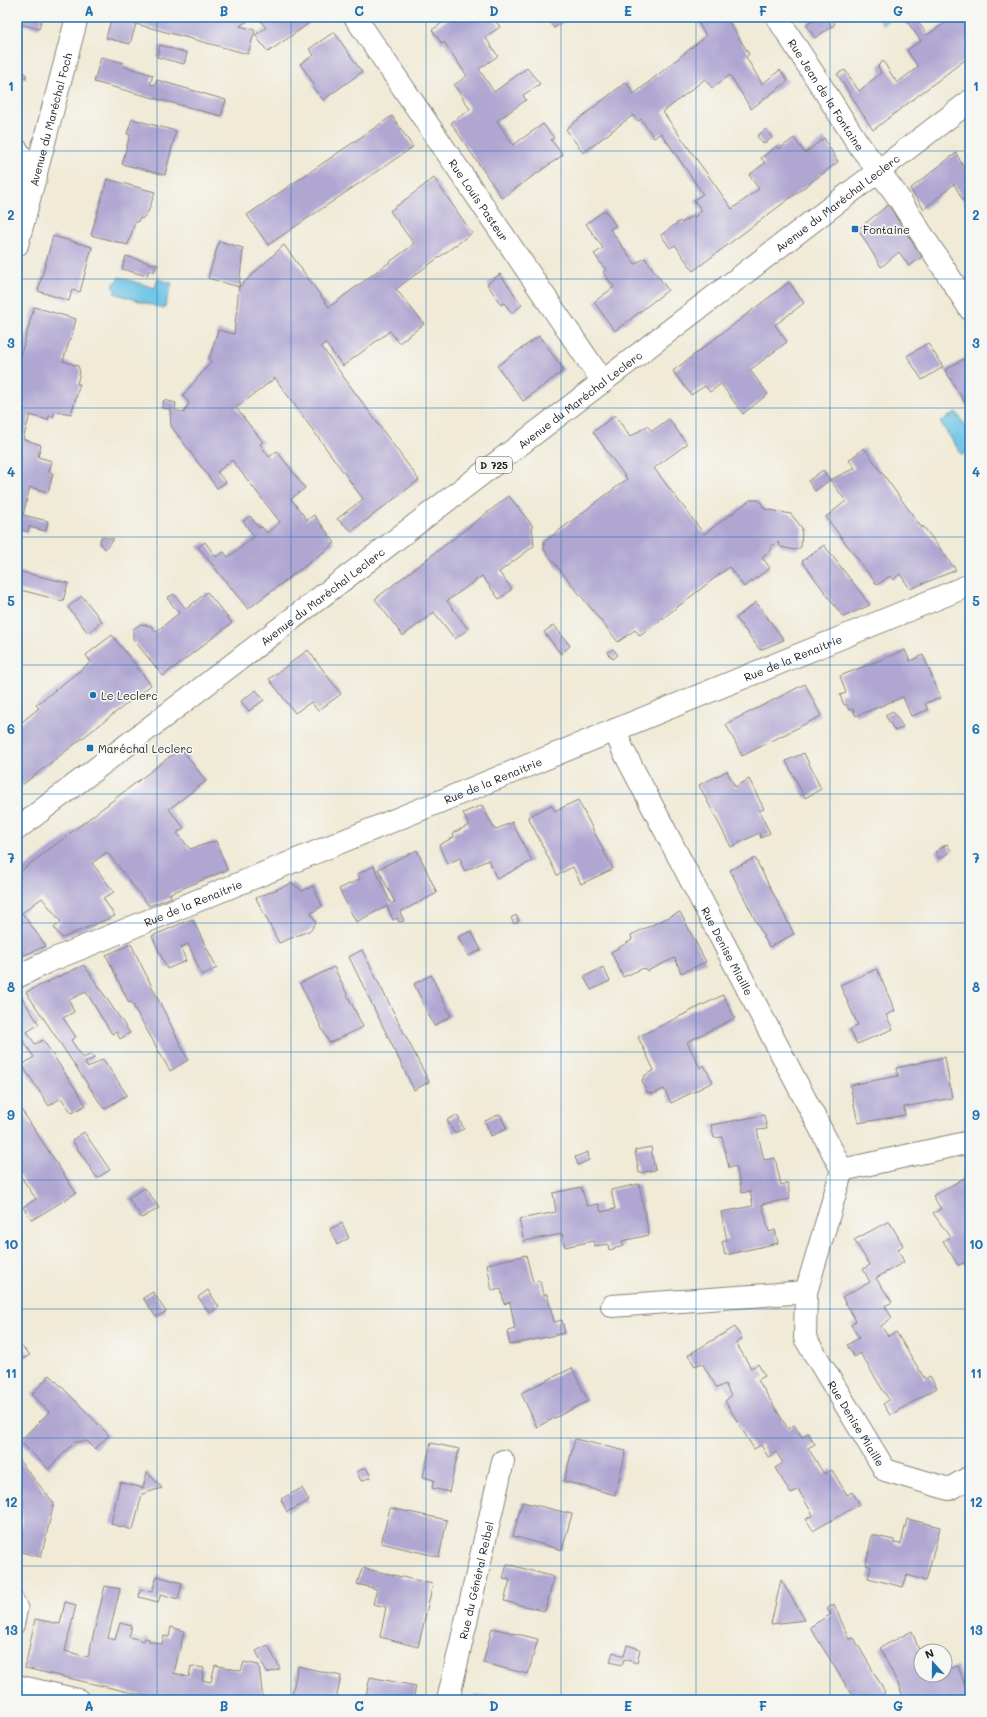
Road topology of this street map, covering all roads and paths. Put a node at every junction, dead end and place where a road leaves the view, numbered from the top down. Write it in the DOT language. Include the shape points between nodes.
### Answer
graph roads {
  1 [pos="77,17"];
  2 [pos="355,17"];
  3 [pos="777,17"];
  4 [pos="970,101"];
  5 [pos="17,150"];
  6 [pos="879,171"];
  7 [pos="36,177"];
  8 [pos="17,245"];
  9 [pos="970,309"];
  10 [pos="603,382"];
  11 [pos="970,585"];
  12 [pos="615,730"];
  13 [pos="17,829"];
  14 [pos="17,977"];
  15 [pos="970,1142"];
  16 [pos="842,1170"];
  17 [pos="806,1292"];
  18 [pos="612,1306"];
  19 [pos="503,1461"];
  20 [pos="970,1477"];
  21 [pos="17,1599"];
  22 [pos="17,1628"];
  23 [pos="17,1686"];
  24 [pos="78,1700"];
  25 [pos="448,1700"];
  1 -- 7 [label="street, Avenue du Maréchal Foch"];
  2 -- 10 [label="street, Rue Louis Pasteur"];
  3 -- 6 [label="street, Rue Jean de la Fontaine" via="859,145"];
  4 -- 6 [label="street, Avenue du Maréchal Leclerc / D 725"];
  5 -- 7 [label="street"];
  6 -- 9 [label="street, Rue Jean de la Fontaine"];
  6 -- 10 [label="street, Avenue du Maréchal Leclerc / D 725"];
  7 -- 8 [label="street, Avenue du Maréchal Foch"];
  10 -- 13 [label="street, Avenue du Maréchal Leclerc / D 725"];
  11 -- 12 [label="street, Rue de la Renaitrie"];
  12 -- 14 [label="street, Rue de la Renaitrie" via="47,962"];
  12 -- 16 [label="street, Rue Denise Miaille" via="623,750"];
  15 -- 16 [label="street"];
  16 -- 17 [label="street, Rue Denise Miaille"];
  17 -- 18 [label="street"];
  17 -- 20 [label="street, Rue Denise Miaille" via="805,1338 885,1470 949,1489"];
  19 -- 25 [label="street, Rue du Général Reibel"];
  21 -- 22 [label="lane" via="21,1608"];
  23 -- 24 [label="street"];
}
